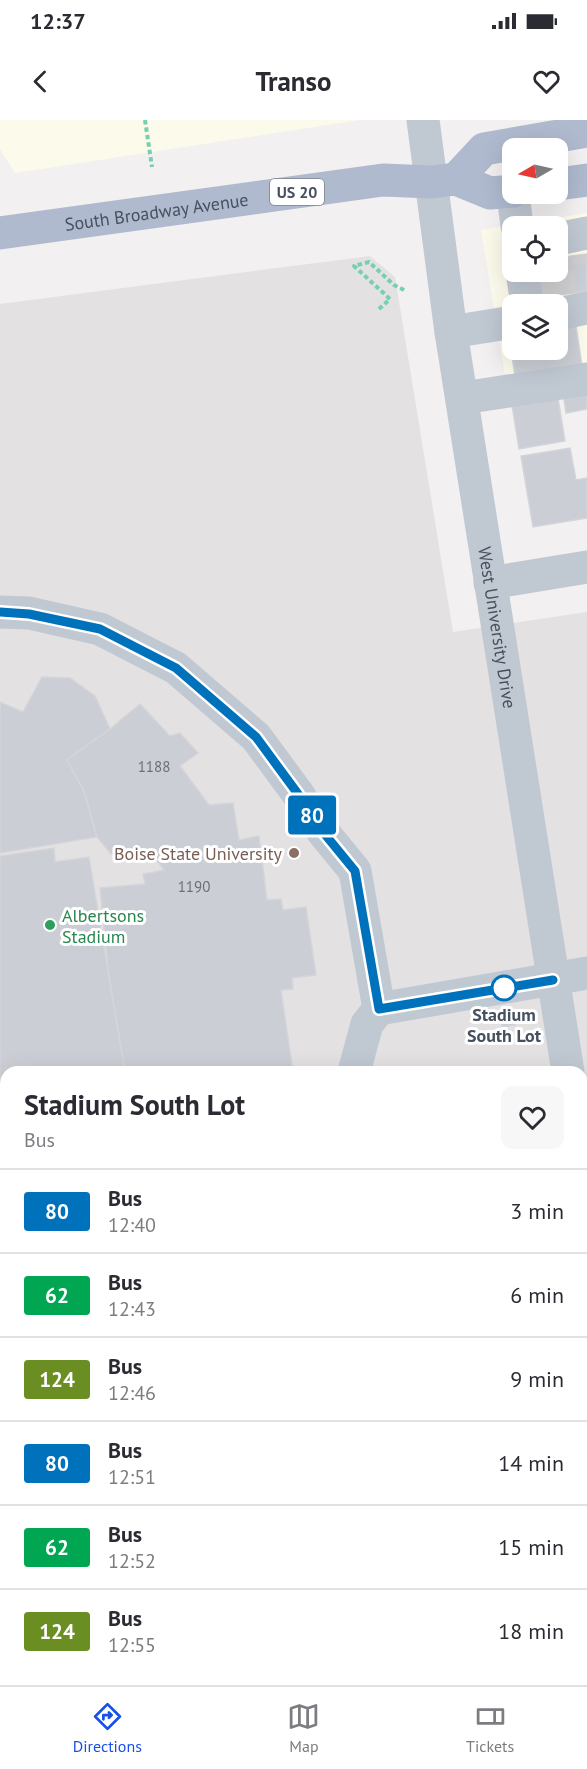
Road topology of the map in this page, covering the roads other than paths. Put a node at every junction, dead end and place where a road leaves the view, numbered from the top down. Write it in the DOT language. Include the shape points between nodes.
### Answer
graph roads {
  1 [pos="423,120"];
  2 [pos="587,130"];
  3 [pos="444,180"];
  4 [pos="587,180"];
  5 [pos="568,183"];
  6 [pos="502,192"];
  7 [pos="0,233"];
  8 [pos="502,324"];
  9 [pos="452,332"];
  10 [pos="587,379"];
  11 [pos="463,398"];
  12 [pos="587,567"];
  13 [pos="490,583"];
  14 [pos="0,612"];
  15 [pos="587,973"];
  16 [pos="553,980"];
  17 [pos="379,1009"];
  18 [pos="356,1066"];
  19 [pos="567,1066"];
  1 -- 3 [label="street, West University Drive"];
  2 -- 3 [label="main road" via="484,149"];
  3 -- 6 [label="main road, South Broadway Avenue / US 20" via="490,193"];
  3 -- 7 [label="main road, South Broadway Avenue / US 20" via="383,180"];
  3 -- 9 [label="street, West University Drive"];
  4 -- 5 [label="main road"];
  8 -- 9 [label="street"];
  9 -- 11 [label="street, West University Drive"];
  10 -- 11 [label="street"];
  11 -- 13 [label="street, West University Drive"];
  12 -- 13 [label="street"];
  13 -- 16 [label="street, West University Drive"];
  14 -- 17 [label="street" via="100,629 176,668 256,737 355,871"];
  15 -- 16 [label="street"];
  16 -- 17 [label="street"];
  16 -- 19 [label="street, West University Drive"];
  17 -- 18 [label="street" via="367,1024"];
}
